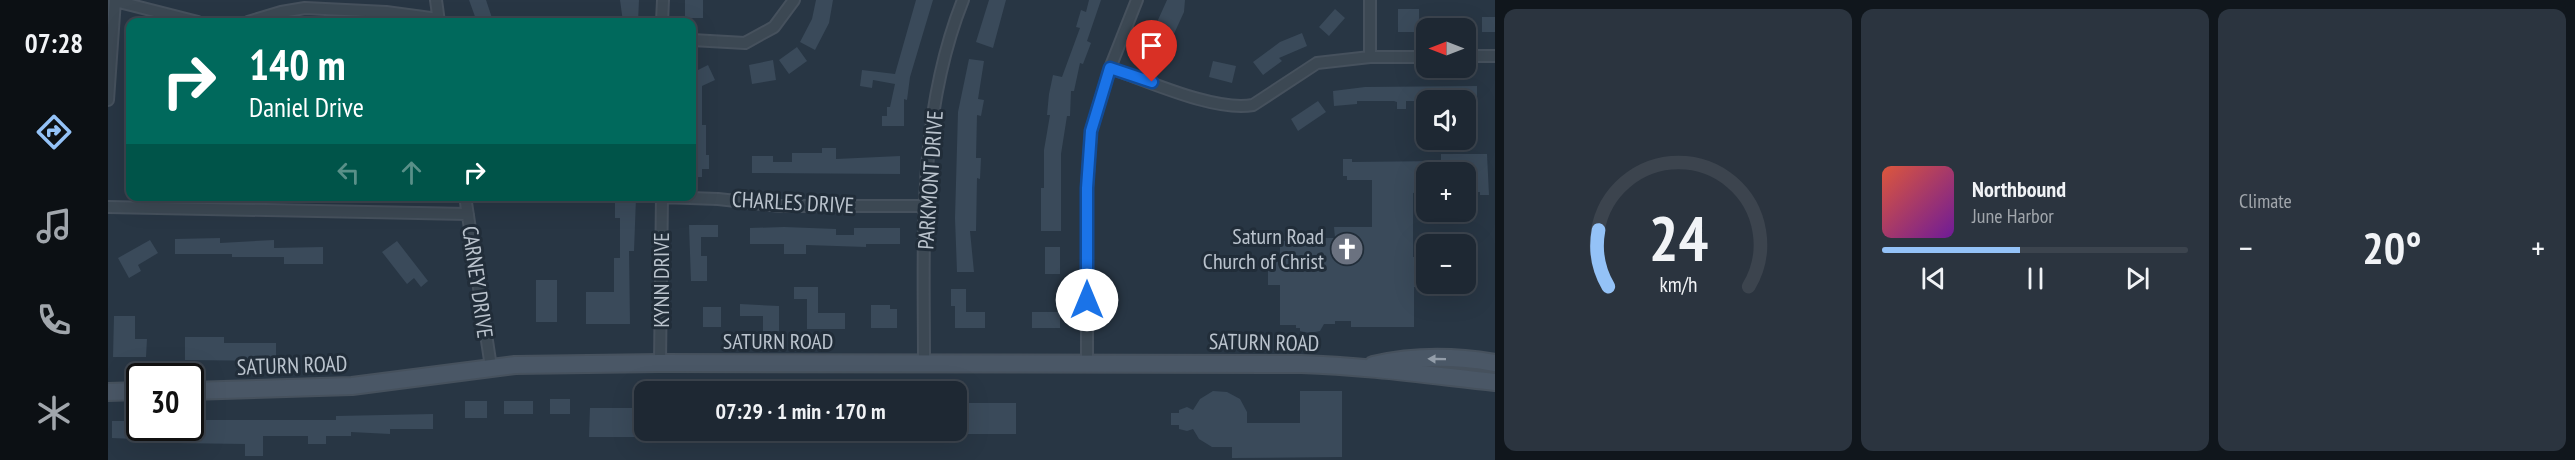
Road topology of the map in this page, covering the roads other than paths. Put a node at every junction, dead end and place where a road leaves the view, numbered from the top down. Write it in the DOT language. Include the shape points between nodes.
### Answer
graph roads {
  1 [pos="116,0"];
  2 [pos="436,0"];
  3 [pos="663,0"];
  4 [pos="794,0"];
  5 [pos="963,0"];
  6 [pos="1137,0"];
  7 [pos="1370,0"];
  8 [pos="183,18"];
  9 [pos="261,18"];
  10 [pos="425,18"];
  11 [pos="438,18"];
  12 [pos="662,18"];
  13 [pos="696,40"];
  14 [pos="1476,56"];
  15 [pos="1495,56"];
  16 [pos="1370,57"];
  17 [pos="1416,57"];
  18 [pos="1110,68"];
  19 [pos="108,100"];
  20 [pos="696,198"];
  21 [pos="466,201"];
  22 [pos="662,201"];
  23 [pos="925,206"];
  24 [pos="108,207"];
  25 [pos="468,214"];
  26 [pos="660,363"];
  27 [pos="1495,363"];
  28 [pos="924,364"];
  29 [pos="1087,364"];
  30 [pos="1367,366"];
  31 [pos="490,367"];
  32 [pos="1495,382"];
  33 [pos="126,391"];
  34 [pos="204,391"];
  35 [pos="108,392"];
  1 -- 8 [label="street"];
  1 -- 19 [label="street"];
  2 -- 11 [label="street"];
  3 -- 12 [label="street"];
  4 -- 13 [label="street" via="774,27 745,43"];
  5 -- 23 [label="street, PARKMONT DRIVE" via="951,30 930,128"];
  6 -- 18 [label="street"];
  7 -- 16 [label="street"];
  9 -- 10 [label="street" via="305,8"];
  14 -- 15 [label="street"];
  16 -- 17 [label="street"];
  16 -- 18 [label="street" via="1317,63 1259,102 1240,107 1220,105"];
  18 -- 29 [label="street" via="1091,131 1087,188"];
  20 -- 23 [label="street, CHARLES DRIVE" via="781,206"];
  21 -- 25 [label="street, CARNEY DRIVE"];
  22 -- 26 [label="street, KYNN DRIVE"];
  23 -- 28 [label="street, PARKMONT DRIVE"];
  24 -- 25 [label="street"];
  25 -- 31 [label="street, CARNEY DRIVE"];
  26 -- 28 [label="street, SATURN ROAD"];
  26 -- 31 [label="street, SATURN ROAD"];
  27 -- 30 [label="street, SATURN ROAD, one-way" via="1402,359"];
  28 -- 29 [label="street, SATURN ROAD"];
  29 -- 30 [label="street, SATURN ROAD"];
  30 -- 32 [label="street, SATURN ROAD"];
  31 -- 34 [label="street, SATURN ROAD" via="352,386"];
  33 -- 35 [label="street"];
}
